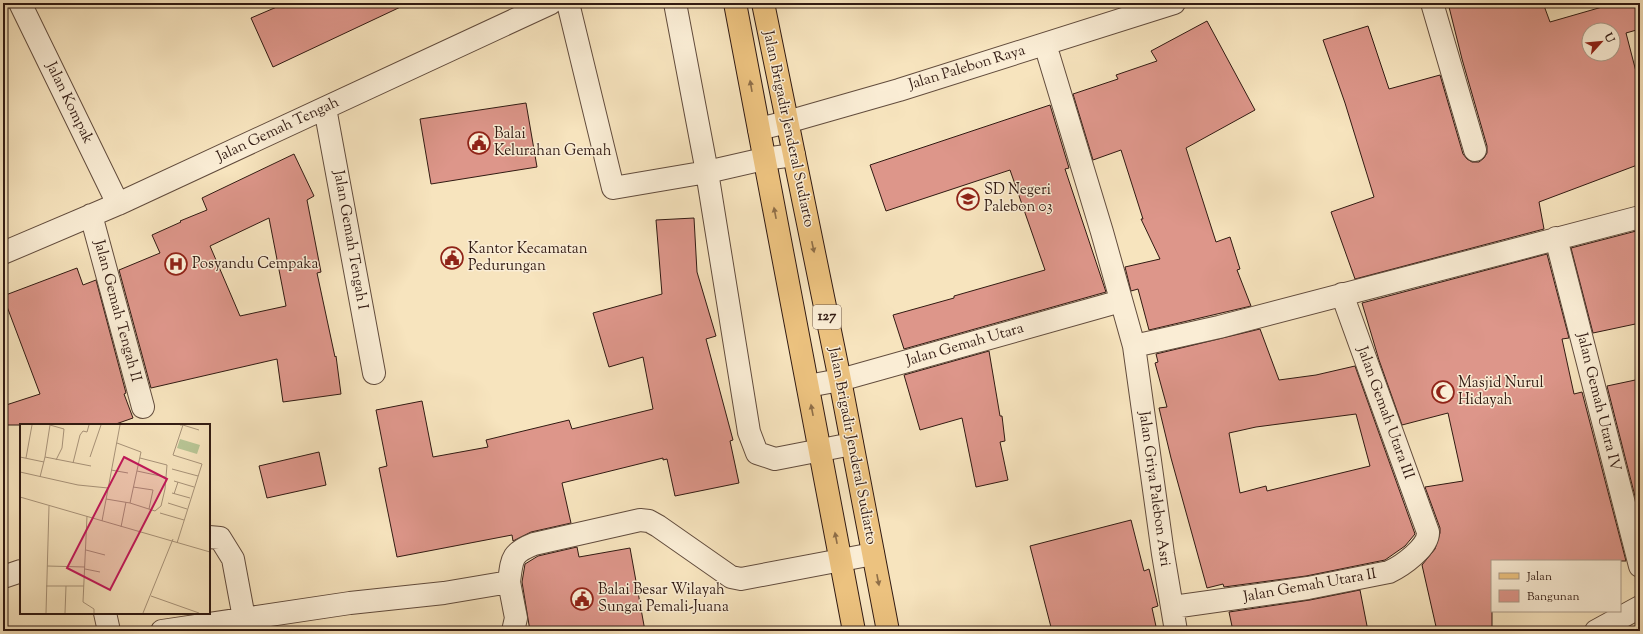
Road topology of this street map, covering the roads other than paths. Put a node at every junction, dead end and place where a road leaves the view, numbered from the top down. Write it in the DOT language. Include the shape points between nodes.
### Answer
graph roads {
  1 [pos="20,3"];
  2 [pos="551,3"];
  3 [pos="568,3"];
  4 [pos="675,3"];
  5 [pos="735,3"];
  6 [pos="763,3"];
  7 [pos="1174,3"];
  8 [pos="1432,3"];
  9 [pos="1045,44"];
  10 [pos="326,108"];
  11 [pos="787,122"];
  12 [pos="759,129"];
  13 [pos="1475,150"];
  14 [pos="794,155"];
  15 [pos="764,159"];
  16 [pos="707,172"];
  17 [pos="118,204"];
  18 [pos="91,215"];
  19 [pos="1640,217"];
  20 [pos="1556,238"];
  21 [pos="3,253"];
  22 [pos="1342,294"];
  23 [pos="1121,301"];
  24 [pos="1134,346"];
  25 [pos="374,373"];
  26 [pos="840,380"];
  27 [pos="808,386"];
  28 [pos="143,407"];
  29 [pos="852,444"];
  30 [pos="820,450"];
  31 [pos="1428,532"];
  32 [pos="210,537"];
  33 [pos="873,554"];
  34 [pos="840,560"];
  35 [pos="1640,566"];
  36 [pos="20,571"];
  37 [pos="3,577"];
  38 [pos="509,582"];
  39 [pos="1173,607"];
  40 [pos="1640,607"];
  41 [pos="105,614"];
  42 [pos="244,618"];
  43 [pos="109,631"];
  44 [pos="162,631"];
  45 [pos="513,631"];
  46 [pos="854,631"];
  47 [pos="888,631"];
  48 [pos="1176,631"];
  49 [pos="1596,631"];
  1 -- 17 [label="street, Jalan Kompak"];
  2 -- 10 [label="street, Jalan Gemah Tengah"];
  3 -- 16 [label="street" via="614,188"];
  4 -- 16 [label="street"];
  12 -- 5 [label="main road, Jalan Brigadir Jenderal Sudiarto / 127, one-way"];
  6 -- 11 [label="main road, Jalan Brigadir Jenderal Sudiarto / 127"];
  7 -- 9 [label="street, Jalan Palebon Raya"];
  8 -- 13 [label="street"];
  9 -- 11 [label="street, Jalan Palebon Raya"];
  9 -- 23 [label="street, Jalan Griya Palebon Asri"];
  10 -- 17 [label="street, Jalan Gemah Tengah"];
  10 -- 25 [label="street, Jalan Gemah Tengah I"];
  11 -- 12 [label="street, Jalan Palebon Raya"];
  11 -- 14 [label="main road, Jalan Brigadir Jenderal Sudiarto / 127"];
  12 -- 15 [label="main road, Jalan Brigadir Jenderal Sudiarto / 127"];
  14 -- 15 [label="street"];
  14 -- 26 [label="main road, Jalan Brigadir Jenderal Sudiarto / 127, one-way"];
  15 -- 16 [label="street"];
  27 -- 15 [label="main road, Jalan Brigadir Jenderal Sudiarto / 127, one-way"];
  16 -- 30 [label="street" via="749,432 757,453 775,459"];
  17 -- 18 [label="street, Jalan Gemah Tengah"];
  18 -- 21 [label="street, Jalan Gemah Tengah"];
  18 -- 28 [label="street, Jalan Gemah Tengah II"];
  19 -- 20 [label="street"];
  20 -- 22 [label="street"];
  20 -- 35 [label="street, Jalan Gemah Utara IV"];
  22 -- 24 [label="street"];
  22 -- 31 [label="street, Jalan Gemah Utara III"];
  23 -- 24 [label="street, Jalan Griya Palebon Asri"];
  23 -- 26 [label="street, Jalan Gemah Utara"];
  24 -- 39 [label="street, Jalan Griya Palebon Asri" via="1163,554"];
  26 -- 27 [label="street, Jalan Gemah Utara"];
  26 -- 29 [label="main road, Jalan Brigadir Jenderal Sudiarto / 127"];
  30 -- 27 [label="main road, Jalan Brigadir Jenderal Sudiarto / 127, one-way"];
  29 -- 30 [label="street"];
  29 -- 33 [label="main road, Jalan Brigadir Jenderal Sudiarto / 127"];
  34 -- 30 [label="main road, Jalan Brigadir Jenderal Sudiarto / 127, one-way"];
  31 -- 39 [label="street, Jalan Gemah Utara II" via="1428,539 1423,545 1400,567 1389,572 1308,588"];
  32 -- 42 [label="street" via="220,538 233,559"];
  33 -- 34 [label="street"];
  33 -- 47 [label="main road, Jalan Brigadir Jenderal Sudiarto / 127, one-way"];
  34 -- 38 [label="street" via="735,578 658,526 640,520 519,549 511,561"];
  34 -- 46 [label="main road, Jalan Brigadir Jenderal Sudiarto / 127"];
  36 -- 37 [label="street"];
  38 -- 42 [label="street" via="444,593"];
  38 -- 45 [label="street" via="516,618"];
  39 -- 48 [label="street, Jalan Griya Palebon Asri"];
  40 -- 49 [label="street"];
  41 -- 43 [label="street"];
  42 -- 44 [label="street"];
}
